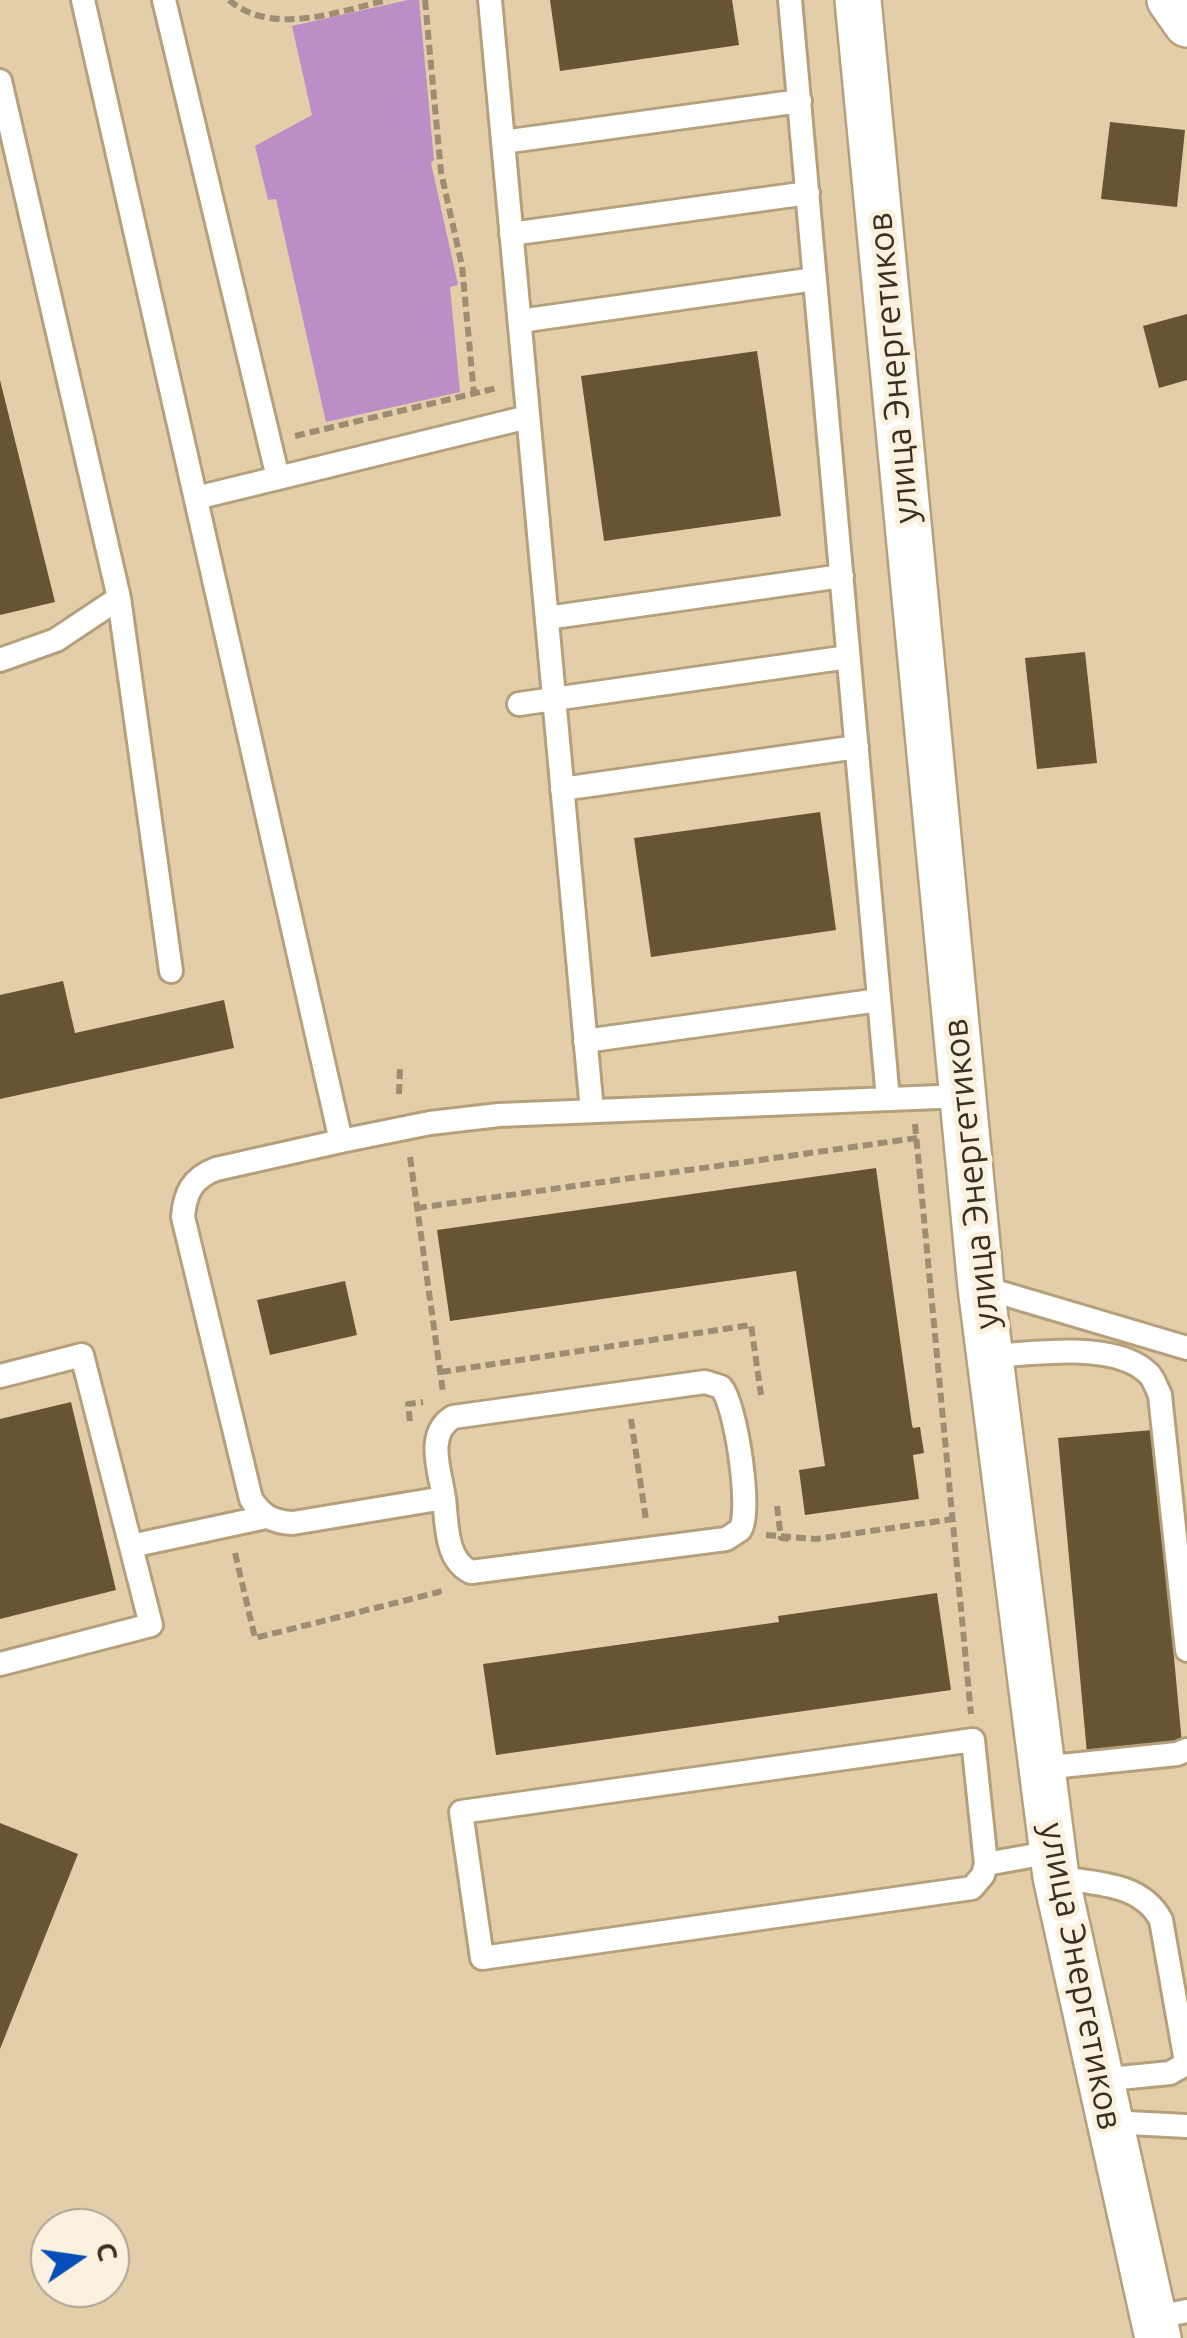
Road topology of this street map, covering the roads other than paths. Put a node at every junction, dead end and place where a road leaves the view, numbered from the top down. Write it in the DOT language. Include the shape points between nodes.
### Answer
graph roads {
  1 [pos="83,0"];
  2 [pos="164,0"];
  3 [pos="490,0"];
  4 [pos="790,0"];
  5 [pos="858,0"];
  6 [pos="1170,0"];
  7 [pos="1187,24"];
  8 [pos="0,81"];
  9 [pos="800,100"];
  10 [pos="503,142"];
  11 [pos="808,192"];
  12 [pos="512,234"];
  13 [pos="815,279"];
  14 [pos="520,321"];
  15 [pos="528,417"];
  16 [pos="278,478"];
  17 [pos="196,498"];
  18 [pos="842,576"];
  19 [pos="119,598"];
  20 [pos="546,618"];
  21 [pos="848,658"];
  22 [pos="0,660"];
  23 [pos="554,699"];
  24 [pos="519,704"];
  25 [pos="857,747"];
  26 [pos="562,789"];
  27 [pos="171,972"];
  28 [pos="879,1000"];
  29 [pos="586,1041"];
  30 [pos="963,1096"];
  31 [pos="888,1099"];
  32 [pos="592,1111"];
  33 [pos="341,1141"];
  34 [pos="981,1288"];
  35 [pos="1187,1348"];
  36 [pos="990,1356"];
  37 [pos="0,1376"];
  38 [pos="444,1498"];
  39 [pos="266,1517"];
  40 [pos="131,1546"];
  41 [pos="1187,1650"];
  42 [pos="0,1664"];
  43 [pos="1187,1750"];
  44 [pos="1042,1768"];
  45 [pos="986,1864"];
  46 [pos="1054,1864"];
  47 [pos="1104,2101"];
  48 [pos="1187,2126"];
  49 [pos="1166,2322"];
  1 -- 17 [label="lane"];
  2 -- 16 [label="lane"];
  3 -- 10 [label="lane"];
  4 -- 9 [label="lane"];
  5 -- 30 [label="street, улица Энергетиков"];
  6 -- 7 [label="street"];
  8 -- 19 [label="lane"];
  9 -- 10 [label="lane"];
  9 -- 11 [label="lane"];
  10 -- 12 [label="lane"];
  11 -- 12 [label="lane"];
  11 -- 13 [label="lane"];
  12 -- 14 [label="lane"];
  13 -- 14 [label="lane"];
  13 -- 18 [label="lane"];
  14 -- 15 [label="lane"];
  15 -- 16 [label="lane"];
  15 -- 20 [label="lane"];
  16 -- 17 [label="lane"];
  17 -- 33 [label="lane"];
  18 -- 20 [label="lane"];
  18 -- 21 [label="lane"];
  19 -- 22 [label="lane" via="56,640"];
  19 -- 27 [label="lane"];
  20 -- 23 [label="lane"];
  21 -- 23 [label="lane"];
  21 -- 25 [label="lane"];
  23 -- 24 [label="lane"];
  23 -- 26 [label="lane"];
  25 -- 26 [label="lane"];
  25 -- 28 [label="lane"];
  26 -- 29 [label="lane"];
  28 -- 29 [label="lane"];
  28 -- 31 [label="lane"];
  29 -- 32 [label="lane"];
  30 -- 31 [label="lane"];
  30 -- 34 [label="street, улица Энергетиков"];
  31 -- 32 [label="lane"];
  32 -- 33 [label="lane" via="450,1120"];
  33 -- 39 [label="lane" via="216,1169 192,1184 185,1199 183,1218 251,1499"];
  34 -- 35 [label="lane"];
  34 -- 36 [label="street, улица Энергетиков"];
  36 -- 41 [label="lane" via="1082,1352 1122,1358 1150,1375 1160,1395"];
  36 -- 44 [label="street, улица Энергетиков"];
  37 -- 40 [label="lane" via="82,1355"];
  38 -- 38 [label="lane" via="452,1553 470,1572 726,1539 740,1530 746,1512 731,1404 722,1387 704,1382 447,1420 436,1440"];
  38 -- 39 [label="lane" via="293,1523"];
  39 -- 40 [label="lane"];
  40 -- 42 [label="lane" via="151,1625"];
  43 -- 44 [label="lane"];
  44 -- 46 [label="street, улица Энергетиков"];
  45 -- 45 [label="lane" via="979,1882 962,1891 482,1958 461,1812 973,1740"];
  45 -- 46 [label="lane"];
  46 -- 47 [label="street, улица Энергетиков"];
  46 -- 47 [label="lane" via="1134,1891 1152,1902 1162,1920 1184,2064"];
  47 -- 48 [label="lane"];
  47 -- 49 [label="street, улица Энергетиков"];
}
